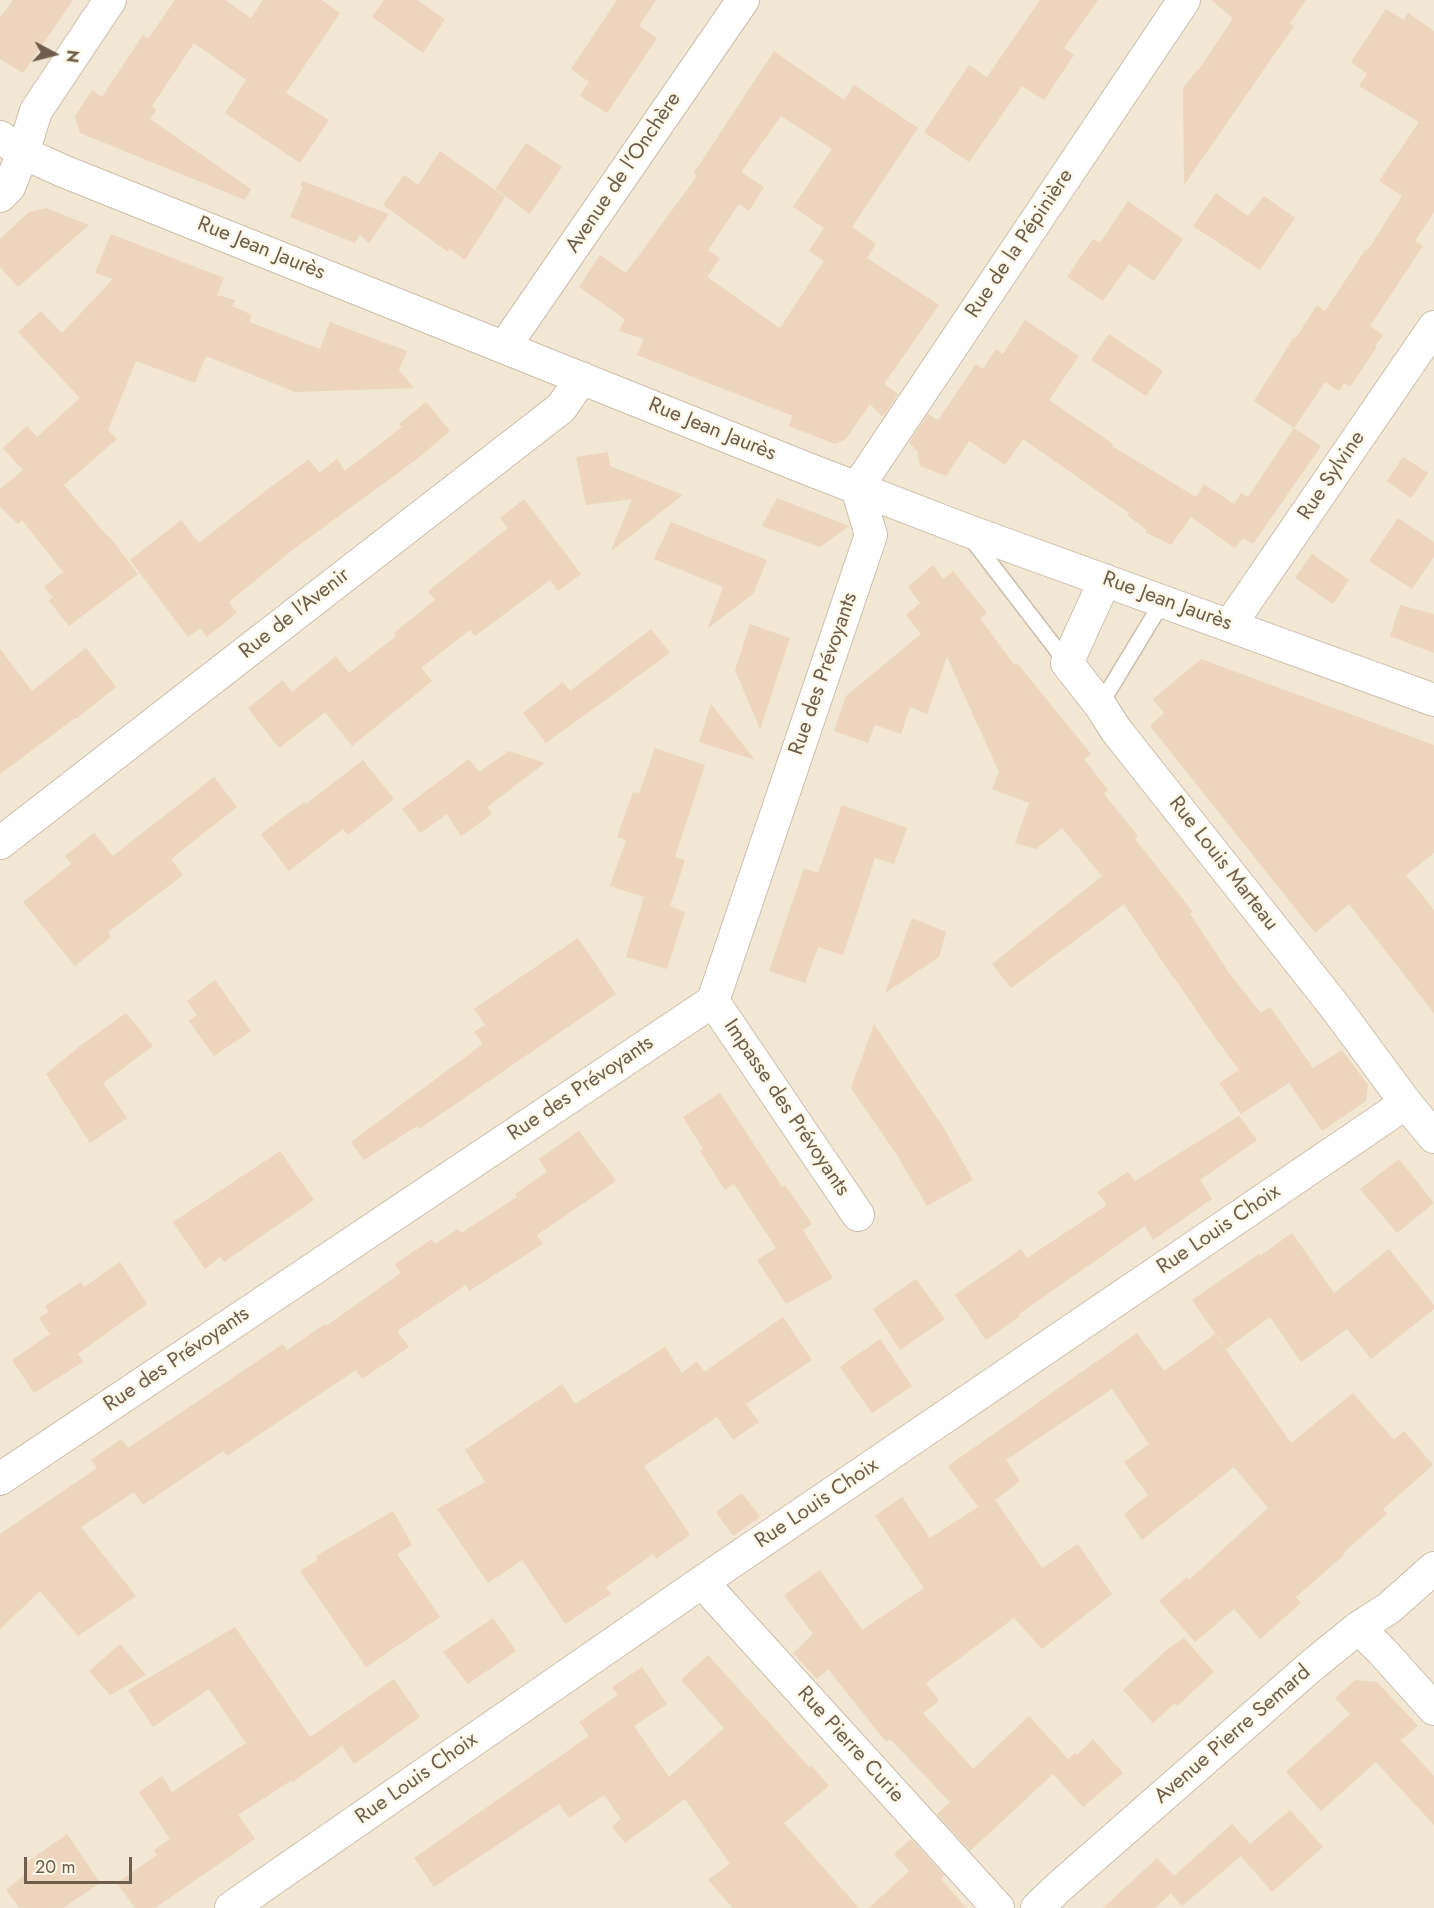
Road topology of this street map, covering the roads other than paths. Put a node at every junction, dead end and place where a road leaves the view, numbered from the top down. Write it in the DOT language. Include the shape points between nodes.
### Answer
graph roads {
  1 [pos="110,0"];
  2 [pos="743,0"];
  3 [pos="1184,0"];
  4 [pos="11,145"];
  5 [pos="0,195"];
  6 [pos="1434,327"];
  7 [pos="505,346"];
  8 [pos="582,378"];
  9 [pos="856,488"];
  10 [pos="963,529"];
  11 [pos="1106,580"];
  12 [pos="1163,601"];
  13 [pos="1230,625"];
  14 [pos="1068,663"];
  15 [pos="1434,700"];
  16 [pos="1100,705"];
  17 [pos="0,843"];
  18 [pos="713,1001"];
  19 [pos="1406,1103"];
  20 [pos="1434,1137"];
  21 [pos="858,1215"];
  22 [pos="0,1479"];
  23 [pos="1434,1568"];
  24 [pos="702,1582"];
  25 [pos="1358,1628"];
  26 [pos="1434,1709"];
  27 [pos="231,1908"];
  28 [pos="998,1908"];
  29 [pos="1037,1908"];
  1 -- 4 [label="street"];
  2 -- 7 [label="street, Avenue de l'Onchère"];
  3 -- 9 [label="street, Rue de la Pépinière"];
  4 -- 5 [label="street" via="9,187"];
  4 -- 7 [label="street, Rue Jean Jaurès"];
  6 -- 13 [label="street, Rue Sylvine"];
  7 -- 8 [label="street, Rue Jean Jaurès"];
  8 -- 9 [label="street, Rue Jean Jaurès"];
  8 -- 17 [label="street, Rue de l'Avenir" via="561,408"];
  9 -- 10 [label="street, Rue Jean Jaurès"];
  9 -- 18 [label="street, Rue des Prévoyants" via="871,535"];
  10 -- 11 [label="street, Rue Jean Jaurès"];
  10 -- 14 [label="lane"];
  11 -- 12 [label="street, Rue Jean Jaurès"];
  11 -- 14 [label="street"];
  12 -- 13 [label="street, Rue Jean Jaurès"];
  12 -- 16 [label="lane"];
  13 -- 15 [label="street, Rue Jean Jaurès"];
  14 -- 16 [label="street, Rue Louis Marteau"];
  16 -- 19 [label="street, Rue Louis Marteau"];
  18 -- 21 [label="street, Impasse des Prévoyants"];
  18 -- 22 [label="street, Rue des Prévoyants"];
  19 -- 20 [label="street, Rue Louis Marteau"];
  19 -- 24 [label="street, Rue Louis Choix"];
  23 -- 25 [label="street, Avenue Pierre Semard" via="1389,1608"];
  24 -- 27 [label="street, Rue Louis Choix"];
  24 -- 28 [label="street, Rue Pierre Curie"];
  25 -- 26 [label="street"];
  25 -- 29 [label="street, Avenue Pierre Semard"];
}
